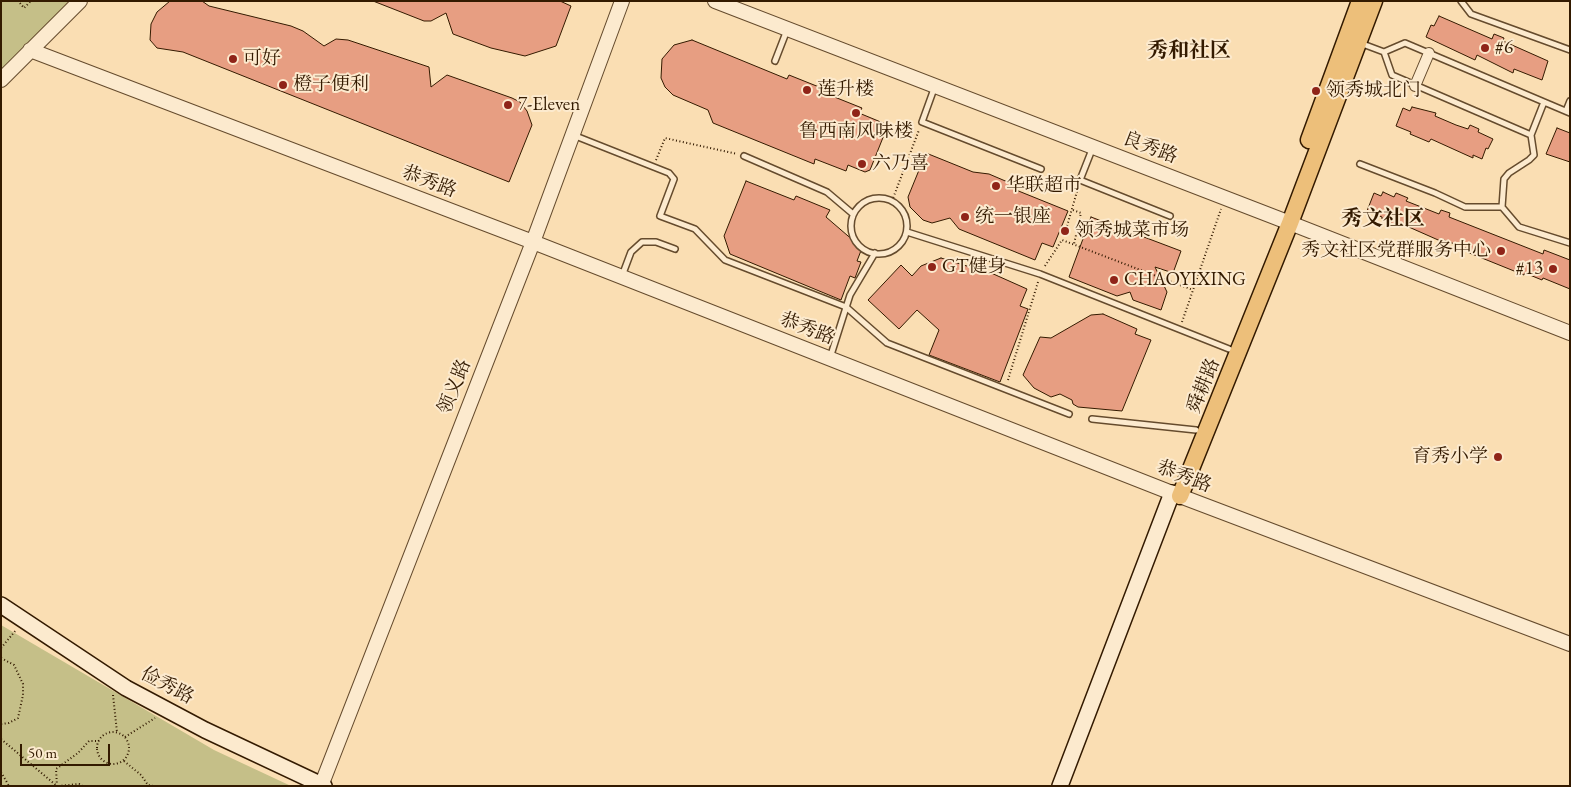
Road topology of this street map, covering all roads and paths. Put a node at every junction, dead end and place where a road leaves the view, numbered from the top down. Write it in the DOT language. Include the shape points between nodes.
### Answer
graph roads {
  1 [pos="31,1"];
  2 [pos="80,1"];
  3 [pos="622,1"];
  4 [pos="715,1"];
  5 [pos="1360,1"];
  6 [pos="1374,1"];
  7 [pos="1461,1"];
  8 [pos="20,3"];
  9 [pos="787,29"];
  10 [pos="1358,42"];
  11 [pos="30,50"];
  12 [pos="1570,50"];
  13 [pos="1384,52"];
  14 [pos="1429,53"];
  15 [pos="775,61"];
  16 [pos="1,80"];
  17 [pos="935,86"];
  18 [pos="1416,86"];
  19 [pos="1570,101"];
  20 [pos="1544,102"];
  21 [pos="1568,112"];
  22 [pos="922,122"];
  23 [pos="573,135"];
  24 [pos="1531,135"];
  25 [pos="1093,147"];
  26 [pos="744,156"];
  27 [pos="1360,164"];
  28 [pos="654,167"];
  29 [pos="1041,170"];
  30 [pos="1080,180"];
  31 [pos="1224,197"];
  32 [pos="892,200"];
  33 [pos="1502,206"];
  34 [pos="1073,210"];
  35 [pos="853,214"];
  36 [pos="1170,216"];
  37 [pos="1285,221"];
  38 [pos="1067,226"];
  39 [pos="907,232"];
  40 [pos="533,242"];
  41 [pos="1570,243"];
  42 [pos="1074,244"];
  43 [pos="675,249"];
  44 [pos="875,253"];
  45 [pos="1040,274"];
  46 [pos="622,276"];
  47 [pos="1193,290"];
  48 [pos="846,307"];
  49 [pos="1179,329"];
  50 [pos="1570,333"];
  51 [pos="1229,349"];
  52 [pos="829,358"];
  53 [pos="1005,389"];
  54 [pos="1069,414"];
  55 [pos="1092,420"];
  56 [pos="1196,430"];
  57 [pos="1176,494"];
  58 [pos="1,605"];
  59 [pos="24,620"];
  60 [pos="1570,644"];
  61 [pos="1,648"];
  62 [pos="1,658"];
  63 [pos="111,678"];
  64 [pos="168,710"];
  65 [pos="1,724"];
  66 [pos="117,732"];
  67 [pos="125,738"];
  68 [pos="1,739"];
  69 [pos="99,741"];
  70 [pos="124,761"];
  71 [pos="1,772"];
  72 [pos="322,785"];
  73 [pos="9,786"];
  74 [pos="58,786"];
  75 [pos="83,786"];
  76 [pos="152,786"];
  77 [pos="167,786"];
  78 [pos="181,786"];
  79 [pos="1060,786"];
  80 [pos="1070,786"];
  1 -- 8 [label="path" via="24,8"];
  2 -- 11 [label="street"];
  3 -- 23 [label="street, 领义路"];
  4 -- 9 [label="street, 良秀路"];
  5 -- 37 [label="main road, 舜耕路"];
  6 -- 10 [label="main road, 舜耕路"];
  7 -- 12 [label="lane" via="1471,14"];
  9 -- 15 [label="lane"];
  9 -- 17 [label="street, 良秀路"];
  10 -- 13 [label="lane"];
  10 -- 37 [label="main road, 舜耕路"];
  11 -- 16 [label="street"];
  11 -- 40 [label="street, 恭秀路"];
  13 -- 14 [label="lane" via="1405,43"];
  13 -- 18 [label="lane" via="1392,75"];
  14 -- 18 [label="street"];
  14 -- 20 [label="lane"];
  17 -- 22 [label="lane"];
  17 -- 25 [label="street, 良秀路"];
  18 -- 24 [label="lane"];
  19 -- 21 [label="lane"];
  20 -- 21 [label="lane"];
  20 -- 24 [label="lane"];
  22 -- 29 [label="lane"];
  22 -- 32 [label="path"];
  23 -- 28 [label="lane"];
  23 -- 40 [label="street, 领义路"];
  24 -- 33 [label="lane" via="1534,155 1504,179"];
  25 -- 30 [label="lane"];
  25 -- 31 [label="street, 良秀路"];
  26 -- 28 [label="path" via="665,138"];
  26 -- 35 [label="lane" via="827,192"];
  27 -- 33 [label="lane" via="1465,206"];
  28 -- 48 [label="lane" via="669,173 674,179 660,216 695,229 725,260"];
  30 -- 34 [label="path"];
  30 -- 36 [label="lane"];
  31 -- 37 [label="street, 良秀路"];
  31 -- 47 [label="path"];
  32 -- 35 [label="lane" via="874,198 858,206"];
  32 -- 39 [label="lane" via="905,214"];
  33 -- 41 [label="lane" via="1519,227"];
  34 -- 38 [label="path"];
  34 -- 42 [label="path" via="1081,213"];
  35 -- 44 [label="lane" via="852,232 856,241 862,248"];
  37 -- 50 [label="street, 良秀路"];
  37 -- 51 [label="main road, 舜耕路"];
  37 -- 57 [label="main road, 舜耕路"];
  39 -- 44 [label="lane" via="897,248"];
  39 -- 45 [label="lane"];
  40 -- 46 [label="street, 恭秀路"];
  40 -- 72 [label="street, 领义路"];
  42 -- 45 [label="path" via="1062,240"];
  42 -- 47 [label="path"];
  43 -- 46 [label="lane" via="656,242 642,242 632,252"];
  44 -- 48 [label="lane" via="850,294"];
  45 -- 49 [label="lane"];
  45 -- 53 [label="path"];
  46 -- 52 [label="street, 恭秀路"];
  47 -- 49 [label="path"];
  48 -- 52 [label="lane"];
  48 -- 53 [label="lane" via="887,344"];
  49 -- 51 [label="lane"];
  51 -- 56 [label="main road, 舜耕路"];
  52 -- 57 [label="street, 恭秀路"];
  53 -- 54 [label="lane"];
  55 -- 56 [label="lane"];
  56 -- 57 [label="main road, 舜耕路"];
  57 -- 60 [label="street, 恭秀路"];
  57 -- 79 [label="main road, 舜耕路"];
  57 -- 80 [label="main road, 舜耕路"];
  58 -- 59 [label="main road, 俭秀路"];
  59 -- 61 [label="path"];
  59 -- 63 [label="main road, 俭秀路"];
  62 -- 65 [label="path" via="14,665 23,684 18,718"];
  63 -- 64 [label="main road, 俭秀路"];
  63 -- 66 [label="path"];
  64 -- 67 [label="path"];
  64 -- 72 [label="main road, 俭秀路"];
  66 -- 67 [label="path"];
  66 -- 69 [label="path" via="106,734"];
  67 -- 70 [label="path" via="130,747"];
  68 -- 74 [label="path"];
  69 -- 70 [label="path" via="98,752 103,761 113,764"];
  69 -- 74 [label="path" via="89,741 56,769"];
  70 -- 76 [label="path"];
  71 -- 73 [label="path"];
  74 -- 75 [label="path"];
  77 -- 78 [label="path"];
}
